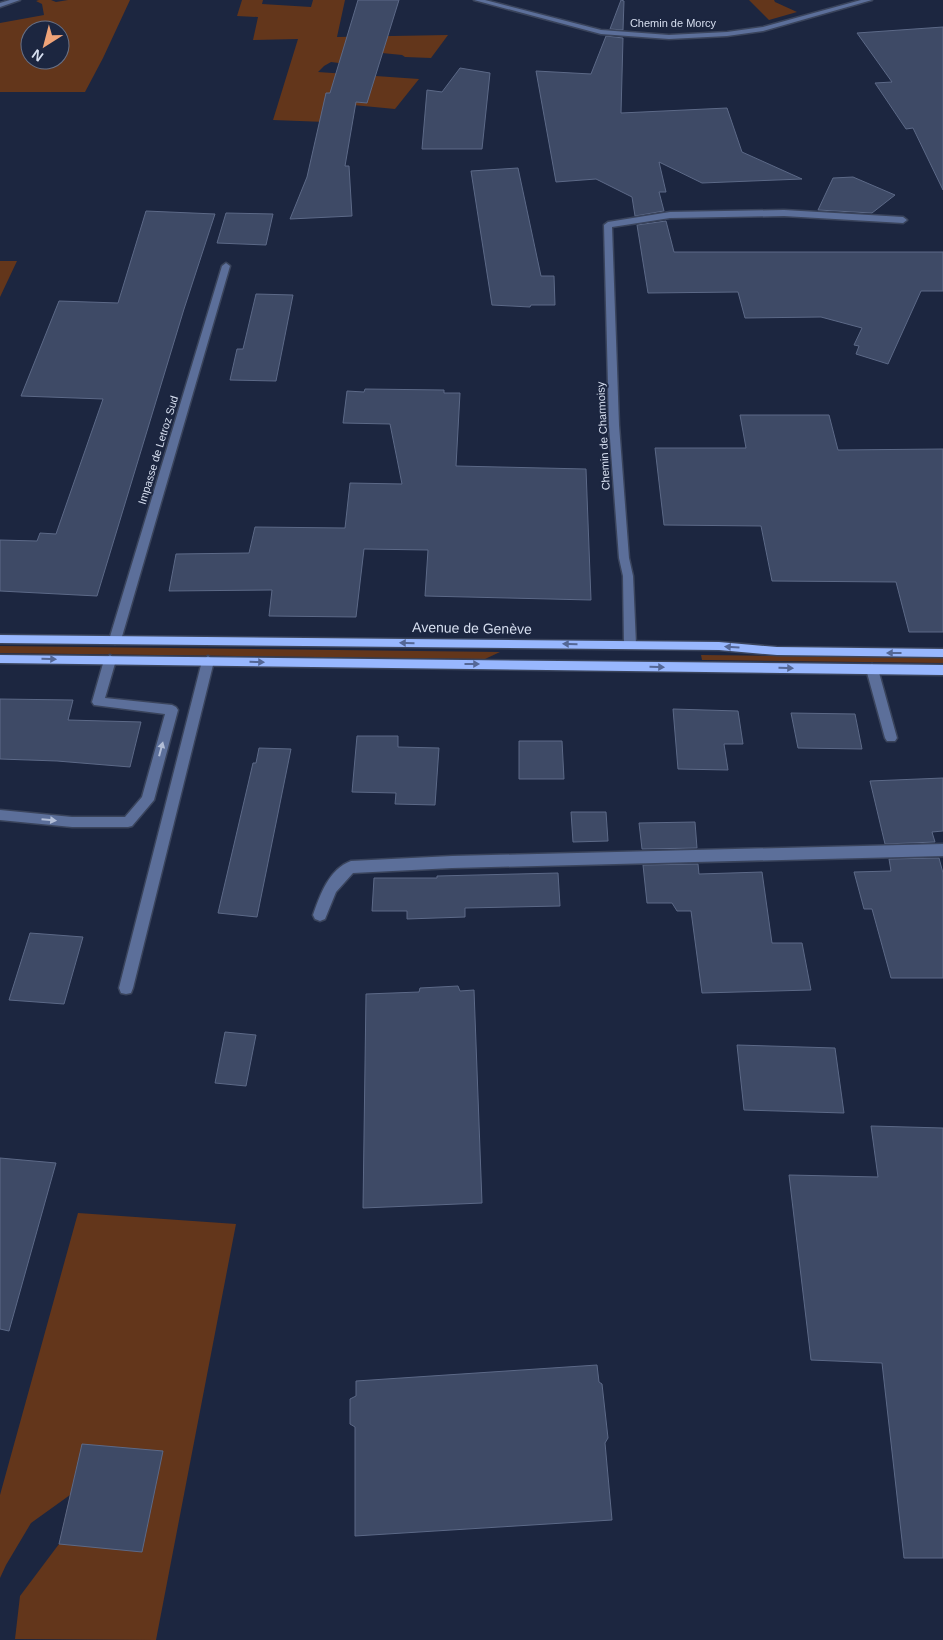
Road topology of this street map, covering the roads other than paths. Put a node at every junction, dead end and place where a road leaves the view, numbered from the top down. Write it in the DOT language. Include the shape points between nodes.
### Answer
graph roads {
  1 [pos="18,0"];
  2 [pos="477,0"];
  3 [pos="869,0"];
  4 [pos="0,5"];
  5 [pos="903,220"];
  6 [pos="226,266"];
  7 [pos="0,639"];
  8 [pos="115,640"];
  9 [pos="630,645"];
  10 [pos="943,653"];
  11 [pos="0,659"];
  12 [pos="110,660"];
  13 [pos="208,662"];
  14 [pos="629,666"];
  15 [pos="872,669"];
  16 [pos="943,670"];
  17 [pos="891,738"];
  18 [pos="0,815"];
  19 [pos="943,850"];
  20 [pos="320,915"];
  21 [pos="126,988"];
  1 -- 4 [label="street"];
  2 -- 3 [label="street, Chemin de Morcy" via="600,32 669,37 763,29"];
  5 -- 9 [label="street, Chemin de Charmoisy" via="774,213 670,215 608,225 614,425 628,576"];
  6 -- 8 [label="street, Impasse de Letroz Sud"];
  7 -- 8 [label="main road, Avenue de Genève"];
  9 -- 8 [label="main road, Avenue de Genève, one-way"];
  10 -- 9 [label="main road, Avenue de Genève, one-way"];
  9 -- 14 [label="main road"];
  11 -- 12 [label="main road, one-way"];
  12 -- 13 [label="main road"];
  18 -- 12 [label="street, one-way" via="72,822 128,822 148,800 172,710 98,702"];
  13 -- 14 [label="main road, one-way"];
  13 -- 21 [label="street"];
  14 -- 15 [label="main road, one-way"];
  15 -- 16 [label="main road"];
  15 -- 17 [label="street"];
  19 -- 20 [label="street" via="351,867 340,874 327,892"];
}
